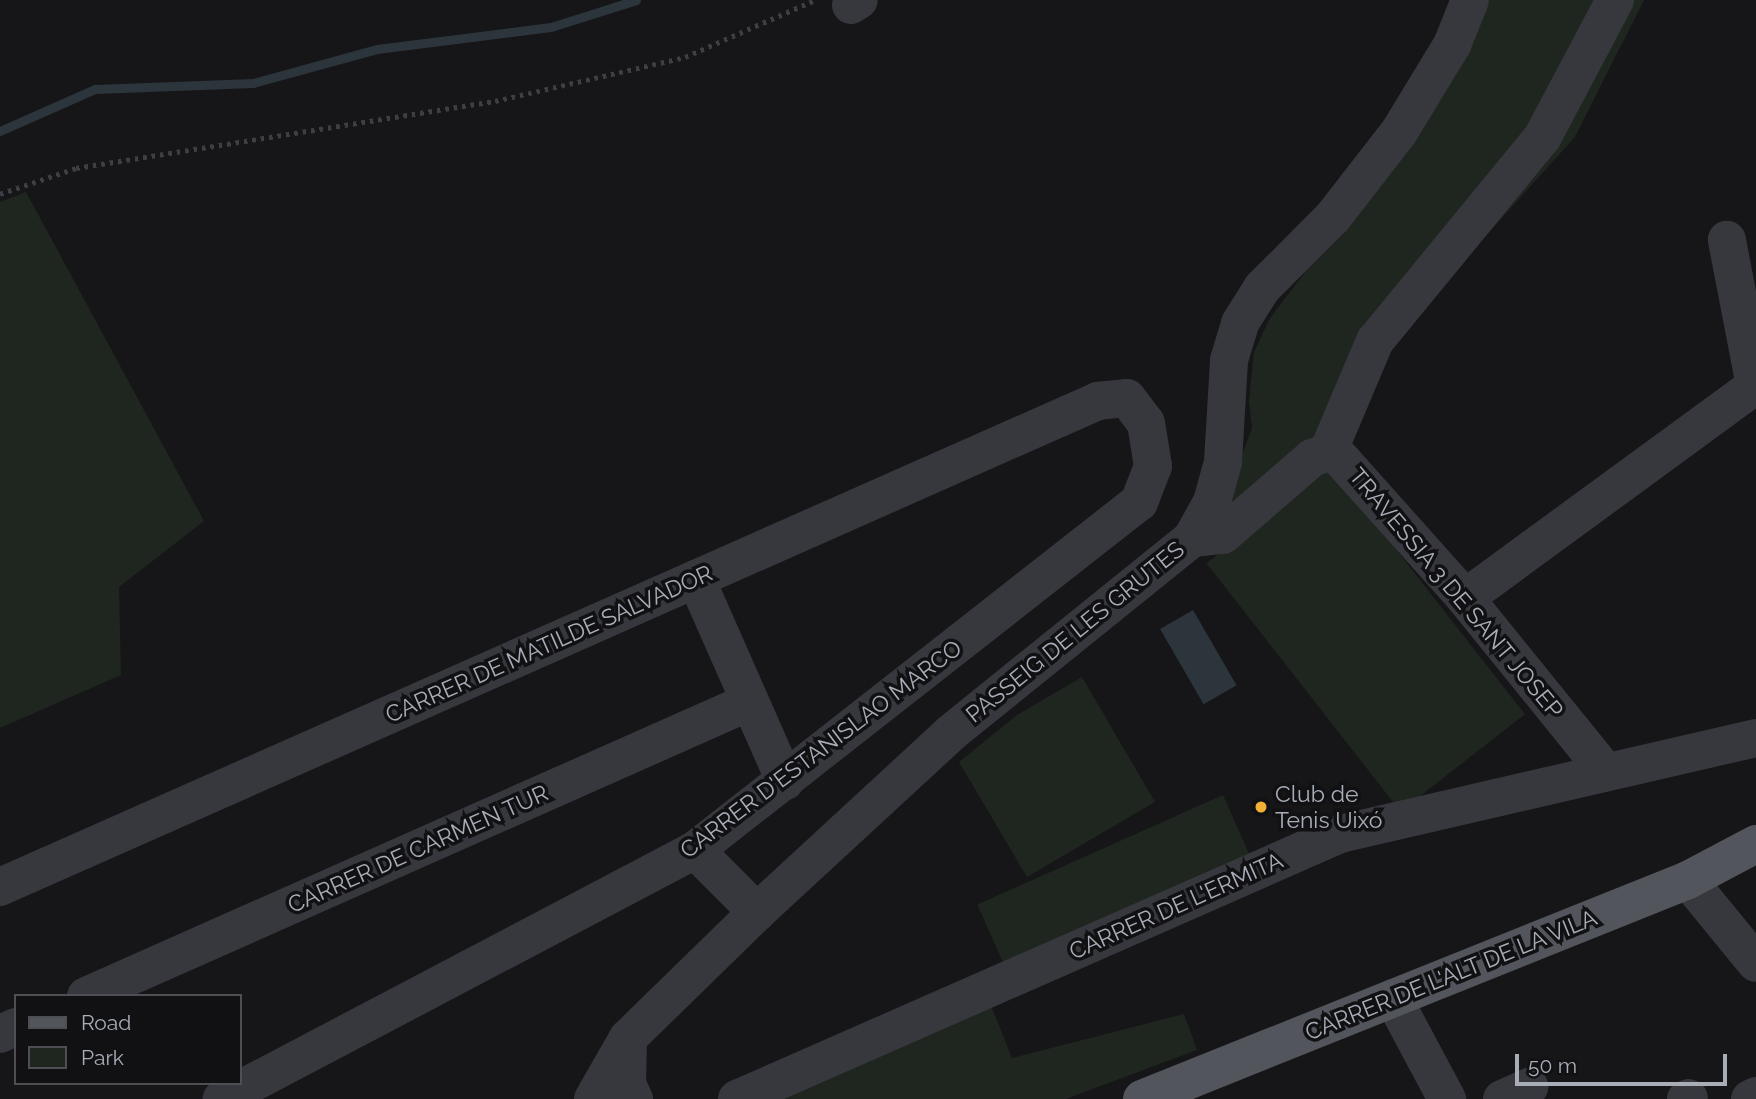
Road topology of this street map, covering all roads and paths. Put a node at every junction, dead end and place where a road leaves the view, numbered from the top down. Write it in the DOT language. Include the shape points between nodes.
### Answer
graph roads {
  1 [pos="1471,0"];
  2 [pos="1615,0"];
  3 [pos="842,2"];
  4 [pos="0,194"];
  5 [pos="1727,240"];
  6 [pos="1098,401"];
  7 [pos="1328,452"];
  8 [pos="1192,538"];
  9 [pos="696,579"];
  10 [pos="1465,598"];
  11 [pos="749,702"];
  12 [pos="1756,738"];
  13 [pos="1605,771"];
  14 [pos="785,781"];
  15 [pos="1756,844"];
  16 [pos="695,850"];
  17 [pos="1688,880"];
  18 [pos="0,887"];
  19 [pos="757,912"];
  20 [pos="1756,963"];
  21 [pos="91,994"];
  22 [pos="1394,998"];
  23 [pos="628,1038"];
  24 [pos="1191,1090"];
  25 [pos="1756,1096"];
  26 [pos="222,1099"];
  27 [pos="593,1099"];
  28 [pos="634,1099"];
  29 [pos="737,1099"];
  30 [pos="1142,1099"];
  31 [pos="1447,1099"];
  32 [pos="1750,1099"];
  1 -- 8 [label="street, PASSEIG DE LES GRUTES" via="1452,45 1399,132 1333,217 1262,288 1240,323 1229,360 1223,463 1212,502"];
  2 -- 7 [label="street" via="1542,138 1374,341"];
  3 -- 4 [label="path" via="685,57 495,101 76,168"];
  5 -- 10 [label="street" via="1755,386"];
  6 -- 9 [label="street, CARRER DE MATILDE SALVADOR"];
  6 -- 14 [label="street, CARRER D'ESTANISLAO MARCO" via="1127,398 1146,423 1153,466 1139,502"];
  7 -- 8 [label="street, TRAVESSIA 3 DE SANT JOSEP" via="1312,458 1223,535"];
  7 -- 10 [label="street, TRAVESSIA 3 DE SANT JOSEP" via="1340,458"];
  8 -- 19 [label="street, PASSEIG DE LES GRUTES" via="952,732"];
  9 -- 11 [label="street"];
  9 -- 18 [label="street, CARRER DE MATILDE SALVADOR"];
  10 -- 13 [label="street, TRAVESSIA 3 DE SANT JOSEP"];
  11 -- 14 [label="street"];
  11 -- 21 [label="street, CARRER DE CARMEN TUR"];
  12 -- 13 [label="street, CARRER DE L'ERMITA"];
  13 -- 29 [label="street, CARRER DE L'ERMITA" via="1340,834"];
  14 -- 16 [label="street, CARRER D'ESTANISLAO MARCO"];
  15 -- 17 [label="main road, CARRER DE L'ALT DE LA VILA"];
  16 -- 19 [label="street"];
  16 -- 26 [label="street, CARRER D'ESTANISLAO MARCO"];
  17 -- 20 [label="street"];
  17 -- 22 [label="main road, CARRER DE L'ALT DE LA VILA"];
  19 -- 23 [label="street, PASSEIG DE LES GRUTES"];
  22 -- 24 [label="main road, CARRER DE L'ALT DE LA VILA"];
  22 -- 31 [label="street"];
  23 -- 27 [label="street, PASSEIG DE LES GRUTES"];
  23 -- 28 [label="street" via="627,1084"];
  24 -- 30 [label="main road, CARRER DE L'ALT DE LA VILA"];
  25 -- 32 [label="street"];
}
